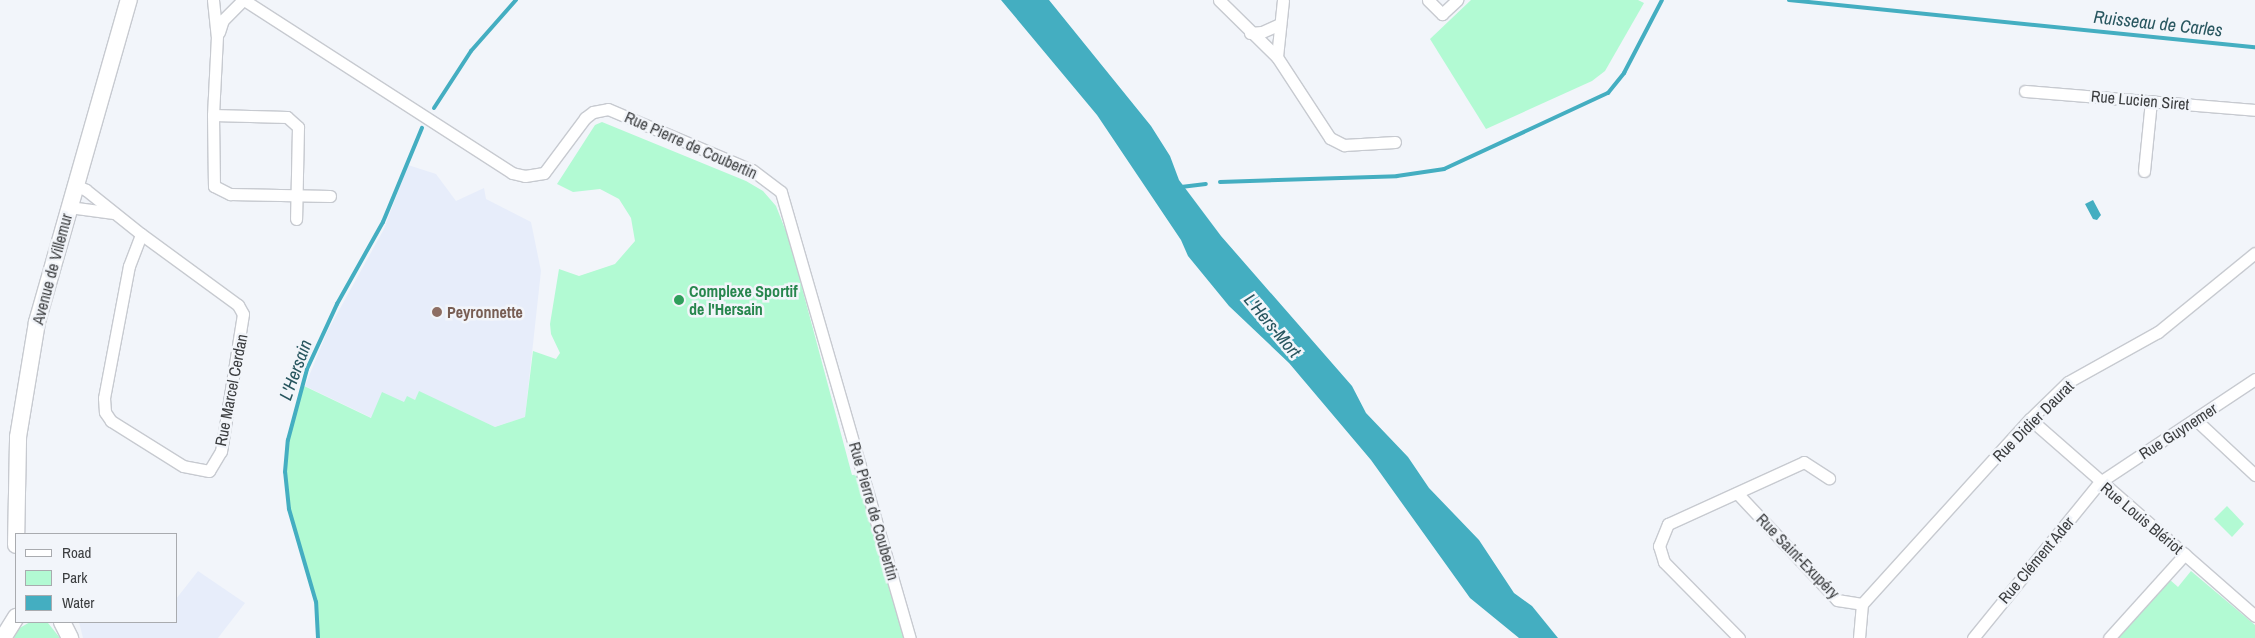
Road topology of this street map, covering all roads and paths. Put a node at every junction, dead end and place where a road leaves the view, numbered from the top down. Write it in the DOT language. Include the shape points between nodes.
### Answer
graph roads {
  1 [pos="129,0"];
  2 [pos="213,0"];
  3 [pos="244,0"];
  4 [pos="1219,0"];
  5 [pos="1283,0"];
  6 [pos="1428,0"];
  7 [pos="1458,0"];
  8 [pos="1280,24"];
  9 [pos="1250,33"];
  10 [pos="217,36"];
  11 [pos="1276,56"];
  12 [pos="2026,91"];
  13 [pos="2151,102"];
  14 [pos="2255,110"];
  15 [pos="213,115"];
  16 [pos="1395,142"];
  17 [pos="2144,171"];
  18 [pos="75,185"];
  19 [pos="296,195"];
  20 [pos="330,196"];
  21 [pos="68,207"];
  22 [pos="114,213"];
  23 [pos="296,219"];
  24 [pos="141,234"];
  25 [pos="2255,253"];
  26 [pos="2255,379"];
  27 [pos="2030,419"];
  28 [pos="2196,420"];
  29 [pos="2255,475"];
  30 [pos="1829,478"];
  31 [pos="2100,482"];
  32 [pos="1737,493"];
  33 [pos="16,533"];
  34 [pos="2185,554"];
  35 [pos="1862,604"];
  36 [pos="2255,616"];
  37 [pos="9,618"];
  38 [pos="62,623"];
  39 [pos="2,638"];
  40 [pos="70,638"];
  41 [pos="910,638"];
  42 [pos="1739,638"];
  43 [pos="1859,638"];
  44 [pos="1973,638"];
  45 [pos="2109,638"];
  1 -- 18 [label="main road, Avenue de Villemur"];
  2 -- 10 [label="street"];
  3 -- 10 [label="street" via="223,20"];
  3 -- 41 [label="street, Rue Pierre de Coubertin" via="512,173 534,176 550,169 585,118 593,112 608,109 752,170 781,192"];
  4 -- 9 [label="street"];
  5 -- 8 [label="street"];
  6 -- 7 [label="street" via="1442,14"];
  8 -- 9 [label="street"];
  8 -- 11 [label="street"];
  9 -- 11 [label="street"];
  10 -- 15 [label="street"];
  11 -- 16 [label="street" via="1330,138 1344,145"];
  12 -- 13 [label="street, Rue Lucien Siret"];
  13 -- 14 [label="street, Rue Lucien Siret"];
  13 -- 17 [label="street"];
  15 -- 19 [label="street" via="214,186 230,194"];
  15 -- 19 [label="street" via="287,117 298,126"];
  18 -- 21 [label="main road, Avenue de Villemur"];
  18 -- 22 [label="street, Rue Marcel Cerdan"];
  19 -- 20 [label="street"];
  19 -- 23 [label="street"];
  21 -- 22 [label="street"];
  21 -- 33 [label="main road, Avenue de Villemur" via="37,322 23,394 15,475"];
  22 -- 24 [label="street, Rue Marcel Cerdan"];
  24 -- 24 [label="street, Rue Marcel Cerdan" via="238,305 243,314 221,451 208,471 184,466 112,421 105,412 104,398 129,266"];
  25 -- 27 [label="street, Rue Didier Daurat" via="2158,332 2068,382"];
  26 -- 28 [label="street, Rue Guynemer"];
  27 -- 31 [label="street, Rue Louis Blériot"];
  27 -- 35 [label="street, Rue Didier Daurat"];
  28 -- 29 [label="street"];
  28 -- 31 [label="street, Rue Guynemer"];
  30 -- 32 [label="street" via="1804,462"];
  31 -- 34 [label="street, Rue Louis Blériot"];
  31 -- 44 [label="street, Rue Clément Ader"];
  32 -- 35 [label="street, Rue Saint-Exupéry" via="1837,600"];
  32 -- 42 [label="street" via="1668,524 1659,546 1664,562"];
  34 -- 36 [label="street, Rue Louis Blériot"];
  34 -- 45 [label="street"];
  35 -- 43 [label="street, Rue Saint-Exupéry"];
  37 -- 39 [label="main road"];
  38 -- 40 [label="main road"];
}
